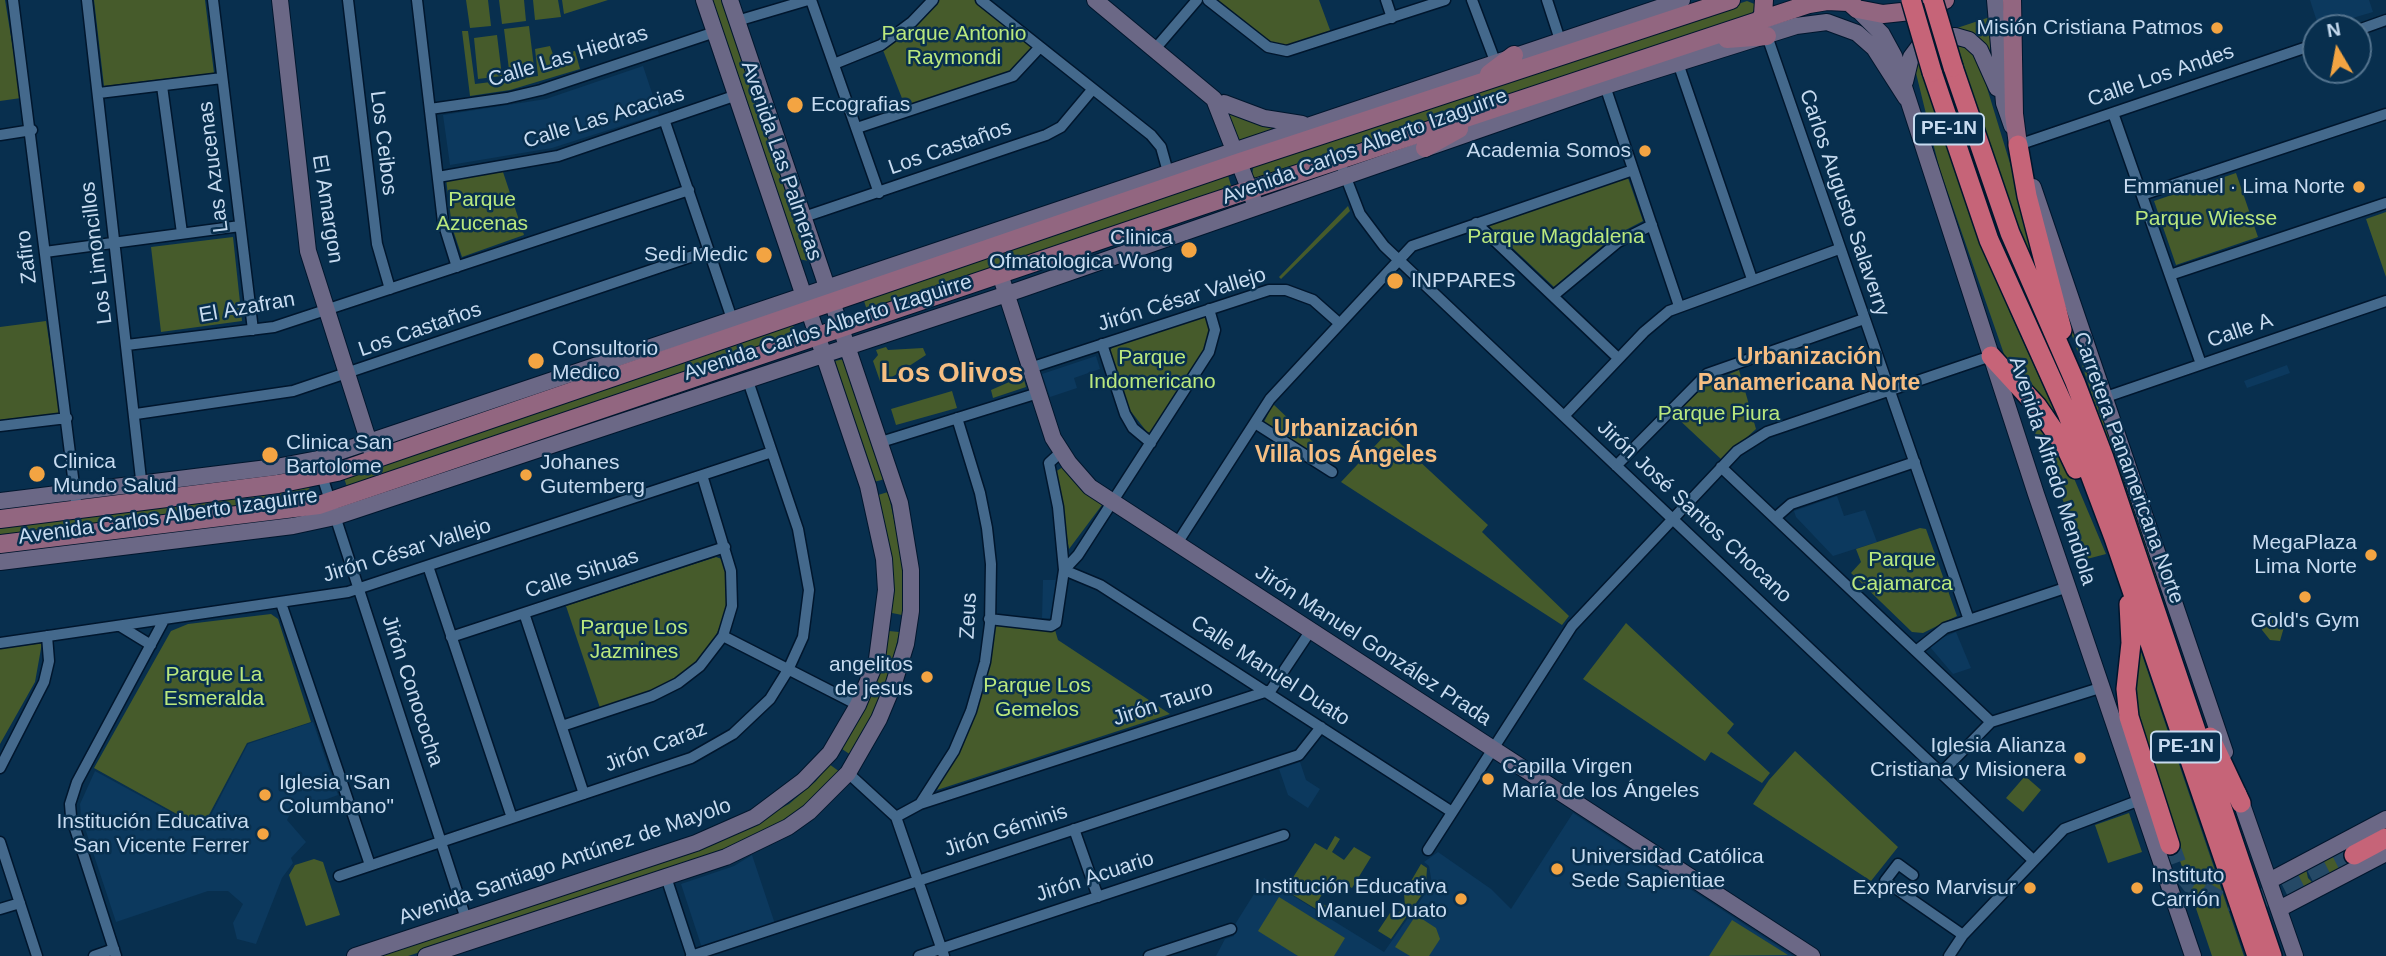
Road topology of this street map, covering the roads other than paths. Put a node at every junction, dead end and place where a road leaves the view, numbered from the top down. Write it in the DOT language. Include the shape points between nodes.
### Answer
graph roads {
  1 [pos="13,0"];
  2 [pos="88,0"];
  3 [pos="213,0"];
  4 [pos="280,0"];
  5 [pos="348,0"];
  6 [pos="417,0"];
  7 [pos="704,0"];
  8 [pos="730,0"];
  9 [pos="809,0"];
  10 [pos="933,0"];
  11 [pos="981,0"];
  12 [pos="1095,0"];
  13 [pos="1197,0"];
  14 [pos="1208,0"];
  15 [pos="1386,0"];
  16 [pos="1445,0"];
  17 [pos="1472,0"];
  18 [pos="1547,0"];
  19 [pos="1682,0"];
  20 [pos="1731,0"];
  21 [pos="1764,0"];
  22 [pos="1910,0"];
  23 [pos="1933,0"];
  24 [pos="1945,0"];
  25 [pos="1995,0"];
  26 [pos="2012,0"];
  27 [pos="1851,4"];
  28 [pos="1392,19"];
  29 [pos="737,21"];
  30 [pos="1762,29"];
  31 [pos="715,32"];
  32 [pos="1560,40"];
  33 [pos="1040,47"];
  34 [pos="1155,49"];
  35 [pos="2302,49"];
  36 [pos="1514,55"];
  37 [pos="1673,57"];
  38 [pos="1495,61"];
  39 [pos="834,64"];
  40 [pos="222,78"];
  41 [pos="1479,82"];
  42 [pos="162,86"];
  43 [pos="1605,86"];
  44 [pos="1092,90"];
  45 [pos="99,93"];
  46 [pos="737,95"];
  47 [pos="1906,98"];
  48 [pos="2004,103"];
  49 [pos="1220,108"];
  50 [pos="430,109"];
  51 [pos="1488,111"];
  52 [pos="2113,113"];
  53 [pos="2386,114"];
  54 [pos="665,122"];
  55 [pos="1325,124"];
  56 [pos="857,128"];
  57 [pos="32,130"];
  58 [pos="0,135"];
  59 [pos="2018,145"];
  60 [pos="1425,148"];
  61 [pos="1238,155"];
  62 [pos="1339,160"];
  63 [pos="1633,170"];
  64 [pos="1168,172"];
  65 [pos="438,177"];
  66 [pos="1346,179"];
  67 [pos="1250,189"];
  68 [pos="689,190"];
  69 [pos="879,192"];
  70 [pos="2142,195"];
  71 [pos="2386,203"];
  72 [pos="1257,210"];
  73 [pos="804,217"];
  74 [pos="1476,223"];
  75 [pos="240,226"];
  76 [pos="1652,226"];
  77 [pos="182,233"];
  78 [pos="115,242"];
  79 [pos="1839,248"];
  80 [pos="708,251"];
  81 [pos="45,252"];
  82 [pos="1399,260"];
  83 [pos="457,267"];
  84 [pos="1000,274"];
  85 [pos="2170,275"];
  86 [pos="1752,279"];
  87 [pos="390,289"];
  88 [pos="831,294"];
  89 [pos="1006,295"];
  90 [pos="1553,296"];
  91 [pos="2386,301"];
  92 [pos="807,302"];
  93 [pos="1679,306"];
  94 [pos="1209,309"];
  95 [pos="327,311"];
  96 [pos="732,319"];
  97 [pos="1864,319"];
  98 [pos="1339,323"];
  99 [pos="842,328"];
  100 [pos="253,330"];
  101 [pos="818,335"];
  102 [pos="1102,344"];
  103 [pos="127,345"];
  104 [pos="848,346"];
  105 [pos="824,353"];
  106 [pos="1991,356"];
  107 [pos="1618,358"];
  108 [pos="2201,364"];
  109 [pos="1030,368"];
  110 [pos="346,375"];
  111 [pos="747,378"];
  112 [pos="2075,382"];
  113 [pos="1888,390"];
  114 [pos="1038,393"];
  115 [pos="2106,397"];
  116 [pos="136,414"];
  117 [pos="1564,416"];
  118 [pos="66,418"];
  119 [pos="957,418"];
  120 [pos="1255,423"];
  121 [pos="0,426"];
  122 [pos="881,442"];
  123 [pos="1151,443"];
  124 [pos="372,451"];
  125 [pos="772,452"];
  126 [pos="1061,452"];
  127 [pos="1915,462"];
  128 [pos="1616,466"];
  129 [pos="1721,467"];
  130 [pos="1332,472"];
  131 [pos="702,475"];
  132 [pos="322,476"];
  133 [pos="143,492"];
  134 [pos="76,500"];
  135 [pos="0,501"];
  136 [pos="1112,504"];
  137 [pos="333,509"];
  138 [pos="1672,518"];
  139 [pos="1775,518"];
  140 [pos="0,519"];
  141 [pos="2114,538"];
  142 [pos="0,544"];
  143 [pos="1176,545"];
  144 [pos="725,547"];
  145 [pos="0,562"];
  146 [pos="2123,565"];
  147 [pos="428,566"];
  148 [pos="1064,570"];
  149 [pos="2068,587"];
  150 [pos="359,589"];
  151 [pos="281,603"];
  152 [pos="524,613"];
  153 [pos="989,618"];
  154 [pos="164,620"];
  155 [pos="1969,620"];
  156 [pos="120,626"];
  157 [pos="1311,630"];
  158 [pos="47,636"];
  159 [pos="723,636"];
  160 [pos="451,637"];
  161 [pos="0,643"];
  162 [pos="151,645"];
  163 [pos="1916,651"];
  164 [pos="788,670"];
  165 [pos="2103,687"];
  166 [pos="1267,691"];
  167 [pos="2184,691"];
  168 [pos="858,705"];
  169 [pos="1991,722"];
  170 [pos="562,726"];
  171 [pos="1321,727"];
  172 [pos="1493,748"];
  173 [pos="2,757"];
  174 [pos="0,768"];
  175 [pos="848,773"];
  176 [pos="1941,773"];
  177 [pos="584,794"];
  178 [pos="2140,800"];
  179 [pos="2241,803"];
  180 [pos="920,804"];
  181 [pos="1452,812"];
  182 [pos="896,817"];
  183 [pos="512,818"];
  184 [pos="2386,819"];
  185 [pos="1074,829"];
  186 [pos="1284,835"];
  187 [pos="2386,838"];
  188 [pos="0,842"];
  189 [pos="441,842"];
  190 [pos="2170,845"];
  191 [pos="1428,850"];
  192 [pos="2386,853"];
  193 [pos="2354,855"];
  194 [pos="2314,857"];
  195 [pos="2033,860"];
  196 [pos="370,865"];
  197 [pos="1913,875"];
  198 [pos="339,876"];
  199 [pos="666,877"];
  200 [pos="918,880"];
  201 [pos="2269,881"];
  202 [pos="2330,883"];
  203 [pos="1098,897"];
  204 [pos="533,898"];
  205 [pos="20,903"];
  206 [pos="0,909"];
  207 [pos="2279,909"];
  208 [pos="466,919"];
  209 [pos="539,919"];
  210 [pos="1231,929"];
  211 [pos="1963,935"];
  212 [pos="943,952"];
  213 [pos="115,953"];
  214 [pos="37,956"];
  215 [pos="94,956"];
  216 [pos="355,956"];
  217 [pos="426,956"];
  218 [pos="692,956"];
  219 [pos="919,956"];
  220 [pos="1149,956"];
  221 [pos="1812,956"];
  222 [pos="1949,956"];
  223 [pos="2193,956"];
  224 [pos="2257,956"];
  225 [pos="2272,956"];
  226 [pos="2295,956"];
  1 -- 57 [label="street, Zafiro"];
  2 -- 45 [label="street, Los Limoncillos"];
  3 -- 40 [label="street, Las Azucenas"];
  4 -- 95 [label="street, El Amargon" via="308,251"];
  5 -- 87 [label="street, Los Ceibos" via="377,244"];
  6 -- 50 [label="street"];
  7 -- 31 [label="street, Avenida Las Palmeras"];
  8 -- 29 [label="street, Avenida Las Palmeras"];
  9 -- 29 [label="street"];
  9 -- 39 [label="street"];
  10 -- 39 [label="street" via="881,45"];
  11 -- 33 [label="street"];
  12 -- 34 [label="street"];
  13 -- 34 [label="street"];
  14 -- 28 [label="street" via="1279,51 1299,49"];
  15 -- 28 [label="street"];
  16 -- 28 [label="street"];
  17 -- 38 [label="street"];
  18 -- 32 [label="street"];
  19 -- 32 [label="street, Avenida Carlos Alberto Izaguirre"];
  20 -- 41 [label="main road, Avenida Carlos Alberto Izaguirre"];
  21 -- 30 [label="main road"];
  22 -- 141 [label="highway, Carretera Panamericana Norte / PE-1N, bridge" via="1969,186 2067,413"];
  23 -- 112 [label="highway, Carretera Panamericana Norte / PE-1N, bridge" via="2010,233"];
  24 -- 27 [label="main road" via="1896,14 1869,13"];
  25 -- 48 [label="street"];
  26 -- 59 [label="main road"];
  27 -- 30 [label="main road" via="1812,3"];
  27 -- 47 [label="street, Avenida Alfredo Mendiola" via="1886,40"];
  29 -- 73 [label="street, Avenida Las Palmeras"];
  30 -- 37 [label="main road"];
  30 -- 47 [label="street" via="1827,22 1850,30 1874,48"];
  30 -- 79 [label="street, Carlos Augusto Salaverry"];
  31 -- 46 [label="street, Avenida Las Palmeras"];
  31 -- 50 [label="street, Calle Las Hiedras" via="541,90"];
  32 -- 36 [label="street, Avenida Carlos Alberto Izaguirre"];
  33 -- 44 [label="street"];
  33 -- 56 [label="street" via="1013,76"];
  34 -- 49 [label="street" via="1209,93"];
  35 -- 52 [label="street, Calle Los Andes"];
  36 -- 38 [label="street, Avenida Carlos Alberto Izaguirre"];
  36 -- 41 [label="main road"];
  37 -- 43 [label="street, Avenida Carlos Alberto Izaguirre"];
  37 -- 51 [label="main road, Avenida Carlos Alberto Izaguirre"];
  37 -- 86 [label="street"];
  38 -- 55 [label="street, Avenida Carlos Alberto Izaguirre"];
  39 -- 56 [label="street"];
  40 -- 42 [label="street"];
  40 -- 75 [label="street, Las Azucenas"];
  41 -- 55 [label="main road, Avenida Carlos Alberto Izaguirre"];
  42 -- 45 [label="street"];
  42 -- 77 [label="street"];
  43 -- 60 [label="street, Avenida Carlos Alberto Izaguirre"];
  43 -- 63 [label="street"];
  44 -- 64 [label="street" via="1154,138"];
  44 -- 69 [label="street, Los Castaños" via="1061,127 1046,135"];
  45 -- 78 [label="street, Los Limoncillos"];
  46 -- 54 [label="street, Calle Las Acacias"];
  46 -- 92 [label="street, Avenida Las Palmeras"];
  47 -- 48 [label="street" via="1906,69 1920,46 1934,38 1955,36 1980,50"];
  47 -- 106 [label="street, Avenida Alfredo Mendiola"];
  48 -- 59 [label="street"];
  49 -- 55 [label="street" via="1224,103 1275,121"];
  49 -- 61 [label="street"];
  50 -- 65 [label="street"];
  51 -- 60 [label="main road"];
  51 -- 62 [label="main road, Avenida Carlos Alberto Izaguirre"];
  52 -- 59 [label="street, Calle Los Andes"];
  52 -- 70 [label="street"];
  53 -- 70 [label="street"];
  54 -- 65 [label="street, Calle Las Acacias" via="558,156"];
  54 -- 68 [label="street"];
  55 -- 61 [label="main road, Avenida Carlos Alberto Izaguirre"];
  56 -- 69 [label="street"];
  57 -- 58 [label="street"];
  57 -- 81 [label="street, Zafiro"];
  59 -- 112 [label="highway"];
  59 -- 115 [label="street"];
  60 -- 66 [label="street, Avenida Carlos Alberto Izaguirre"];
  61 -- 64 [label="street, Avenida Carlos Alberto Izaguirre"];
  61 -- 67 [label="street"];
  61 -- 88 [label="main road, Avenida Carlos Alberto Izaguirre"];
  62 -- 66 [label="street, Jirón José Santos Chocano"];
  62 -- 67 [label="main road, Avenida Carlos Alberto Izaguirre"];
  63 -- 74 [label="street"];
  63 -- 76 [label="street"];
  64 -- 88 [label="street, Avenida Carlos Alberto Izaguirre"];
  65 -- 83 [label="street" via="443,222"];
  66 -- 72 [label="street, Avenida Carlos Alberto Izaguirre"];
  66 -- 82 [label="street, Jirón José Santos Chocano" via="1366,224"];
  67 -- 72 [label="street"];
  67 -- 84 [label="main road, Avenida Carlos Alberto Izaguirre"];
  68 -- 80 [label="street"];
  68 -- 83 [label="street, El Azafran"];
  69 -- 73 [label="street, Los Castaños"];
  70 -- 85 [label="street"];
  71 -- 85 [label="street"];
  72 -- 89 [label="street, Avenida Carlos Alberto Izaguirre"];
  73 -- 88 [label="street, Avenida Las Palmeras"];
  74 -- 82 [label="street" via="1419,242"];
  74 -- 90 [label="street"];
  75 -- 77 [label="street"];
  75 -- 100 [label="street, Las Azucenas"];
  76 -- 90 [label="street" via="1618,242"];
  76 -- 93 [label="street"];
  77 -- 78 [label="street"];
  78 -- 81 [label="street"];
  78 -- 103 [label="street, Los Limoncillos"];
  79 -- 86 [label="street"];
  79 -- 97 [label="street, Carlos Augusto Salaverry"];
  80 -- 96 [label="street"];
  80 -- 110 [label="street, Los Castaños"];
  81 -- 118 [label="street, Zafiro"];
  82 -- 98 [label="street"];
  82 -- 117 [label="street, Jirón José Santos Chocano"];
  83 -- 87 [label="street, El Azafran"];
  84 -- 89 [label="street, Jirón Manuel González Prada"];
  84 -- 99 [label="main road, Avenida Carlos Alberto Izaguirre"];
  85 -- 108 [label="street"];
  86 -- 93 [label="street"];
  87 -- 95 [label="street, El Azafran"];
  88 -- 92 [label="main road, Avenida Carlos Alberto Izaguirre"];
  88 -- 99 [label="street, Avenida Santiago Antúnez de Mayolo"];
  89 -- 104 [label="street, Avenida Carlos Alberto Izaguirre"];
  89 -- 109 [label="street, Jirón Manuel González Prada"];
  90 -- 107 [label="street"];
  91 -- 108 [label="street, Calle A"];
  92 -- 96 [label="street, Avenida Carlos Alberto Izaguirre"];
  92 -- 101 [label="street, Avenida Las Palmeras"];
  92 -- 124 [label="main road, Avenida Carlos Alberto Izaguirre"];
  93 -- 107 [label="street" via="1655,321"];
  94 -- 98 [label="street, Jirón César Vallejo" via="1269,290 1286,290 1313,300"];
  94 -- 102 [label="street, Jirón César Vallejo"];
  94 -- 123 [label="street" via="1212,346"];
  95 -- 100 [label="street, El Azafran"];
  95 -- 110 [label="street, El Amargon"];
  96 -- 124 [label="street, Avenida Carlos Alberto Izaguirre"];
  97 -- 113 [label="street, Carlos Augusto Salaverry"];
  97 -- 128 [label="street" via="1707,374"];
  98 -- 120 [label="street" via="1277,390"];
  99 -- 101 [label="main road, Avenida Carlos Alberto Izaguirre"];
  99 -- 104 [label="street, Avenida Santiago Antúnez de Mayolo"];
  100 -- 103 [label="street, El Azafran"];
  101 -- 105 [label="street, Avenida Santiago Antúnez de Mayolo"];
  101 -- 137 [label="main road, Avenida Carlos Alberto Izaguirre"];
  102 -- 109 [label="street, Jirón César Vallejo"];
  102 -- 123 [label="street" via="1125,414"];
  103 -- 116 [label="street, Los Limoncillos"];
  104 -- 105 [label="street, Avenida Carlos Alberto Izaguirre"];
  104 -- 122 [label="street, Avenida Santiago Antúnez de Mayolo"];
  105 -- 111 [label="street, Avenida Carlos Alberto Izaguirre"];
  105 -- 168 [label="street, Avenida Santiago Antúnez de Mayolo" via="868,486 884,559 884,623 877,659"];
  106 -- 113 [label="street"];
  106 -- 141 [label="highway" via="2061,439 2096,513"];
  106 -- 149 [label="street, Avenida Alfredo Mendiola"];
  107 -- 117 [label="street"];
  108 -- 115 [label="street, Calle A"];
  109 -- 114 [label="street, Jirón Manuel González Prada"];
  110 -- 116 [label="street, Los Castaños" via="293,391"];
  110 -- 124 [label="street, El Amargon"];
  111 -- 125 [label="street, Jirón Caraz"];
  111 -- 137 [label="street, Avenida Carlos Alberto Izaguirre"];
  112 -- 167 [label="highway, Carretera Panamericana Norte / PE-1N"];
  113 -- 127 [label="street, Carlos Augusto Salaverry"];
  113 -- 129 [label="street" via="1758,436"];
  114 -- 119 [label="street"];
  114 -- 126 [label="street, Jirón Manuel González Prada"];
  115 -- 179 [label="street"];
  116 -- 133 [label="street, Los Limoncillos"];
  117 -- 128 [label="street, Jirón José Santos Chocano"];
  118 -- 121 [label="street"];
  118 -- 134 [label="street, Zafiro"];
  119 -- 122 [label="street"];
  119 -- 153 [label="street, Zeus" via="987,528"];
  120 -- 130 [label="street"];
  120 -- 143 [label="street"];
  122 -- 175 [label="street, Avenida Santiago Antúnez de Mayolo" via="905,527 911,611 894,683"];
  123 -- 136 [label="street"];
  124 -- 132 [label="main road, Avenida Carlos Alberto Izaguirre"];
  124 -- 133 [label="street, Avenida Carlos Alberto Izaguirre"];
  125 -- 131 [label="street, Jirón César Vallejo"];
  125 -- 164 [label="street, Jirón Caraz" via="798,529 809,590 807,621"];
  126 -- 136 [label="street, Jirón Manuel González Prada" via="1083,480"];
  126 -- 148 [label="street" via="1049,467"];
  127 -- 139 [label="street" via="1791,504"];
  127 -- 155 [label="street, Carlos Augusto Salaverry"];
  128 -- 138 [label="street, Jirón José Santos Chocano"];
  129 -- 138 [label="street"];
  129 -- 139 [label="street"];
  131 -- 144 [label="street"];
  131 -- 147 [label="street, Jirón César Vallejo"];
  132 -- 133 [label="main road, Avenida Carlos Alberto Izaguirre"];
  132 -- 137 [label="street, Jirón Conococha"];
  133 -- 134 [label="main road, Avenida Carlos Alberto Izaguirre"];
  134 -- 135 [label="street, Avenida Carlos Alberto Izaguirre"];
  134 -- 140 [label="main road, Avenida Carlos Alberto Izaguirre"];
  136 -- 143 [label="street, Jirón Manuel González Prada"];
  136 -- 148 [label="street"];
  137 -- 142 [label="main road, Avenida Carlos Alberto Izaguirre"];
  137 -- 145 [label="street, Avenida Carlos Alberto Izaguirre" via="293,526"];
  137 -- 150 [label="street, Jirón Conococha"];
  138 -- 172 [label="street" via="1572,626"];
  138 -- 176 [label="street, Jirón José Santos Chocano"];
  139 -- 163 [label="street"];
  141 -- 146 [label="highway, Carretera Panamericana Norte / PE-1N"];
  143 -- 157 [label="street, Jirón Manuel González Prada"];
  144 -- 152 [label="street, Calle Sihuas"];
  144 -- 159 [label="street" via="733,596"];
  146 -- 190 [label="highway" via="2130,614 2129,717"];
  146 -- 224 [label="highway, Carretera Panamericana Norte / PE-1N"];
  147 -- 150 [label="street, Jirón César Vallejo"];
  147 -- 160 [label="street"];
  148 -- 153 [label="street" via="1056,623"];
  148 -- 166 [label="street, Calle Manuel Duato" via="1100,585"];
  149 -- 155 [label="street"];
  149 -- 165 [label="street, Avenida Alfredo Mendiola"];
  150 -- 151 [label="street, Jirón César Vallejo"];
  150 -- 189 [label="street, Jirón Conococha"];
  151 -- 154 [label="street, Jirón César Vallejo"];
  151 -- 196 [label="street"];
  152 -- 160 [label="street, Calle Sihuas"];
  152 -- 170 [label="street"];
  153 -- 180 [label="street, Zeus" via="985,662 971,711 954,751"];
  154 -- 156 [label="street, Jirón César Vallejo"];
  154 -- 162 [label="street"];
  155 -- 163 [label="street" via="1940,630"];
  156 -- 158 [label="street, Jirón César Vallejo"];
  156 -- 162 [label="street"];
  157 -- 166 [label="street"];
  157 -- 172 [label="street, Jirón Manuel González Prada"];
  158 -- 161 [label="street, Jirón César Vallejo"];
  158 -- 173 [label="street" via="49,661 44,682"];
  159 -- 164 [label="street"];
  159 -- 170 [label="street" via="699,666 670,688"];
  160 -- 183 [label="street"];
  162 -- 213 [label="street" via="78,782 71,804"];
  163 -- 169 [label="street"];
  164 -- 168 [label="street"];
  164 -- 177 [label="street, Jirón Caraz" via="764,706 719,744"];
  165 -- 169 [label="street"];
  165 -- 178 [label="street, Avenida Alfredo Mendiola"];
  166 -- 171 [label="street, Calle Manuel Duato"];
  166 -- 180 [label="street, Jirón Tauro"];
  167 -- 179 [label="highway"];
  167 -- 225 [label="highway, Carretera Panamericana Norte / PE-1N"];
  168 -- 204 [label="street, Avenida Santiago Antúnez de Mayolo" via="830,753 803,781 755,817 696,843"];
  169 -- 176 [label="street"];
  170 -- 177 [label="street"];
  171 -- 181 [label="street, Calle Manuel Duato"];
  171 -- 185 [label="street, Jirón Géminis" via="1299,755"];
  172 -- 181 [label="street"];
  172 -- 221 [label="street, Jirón Manuel González Prada"];
  173 -- 174 [label="street"];
  175 -- 182 [label="street"];
  175 -- 199 [label="street, Avenida Santiago Antúnez de Mayolo" via="809,813 788,827 726,857"];
  176 -- 195 [label="street, Jirón José Santos Chocano"];
  177 -- 183 [label="street, Jirón Caraz"];
  178 -- 195 [label="street" via="2071,824"];
  178 -- 223 [label="street, Avenida Alfredo Mendiola"];
  179 -- 201 [label="street"];
  180 -- 182 [label="street, Jirón Tauro"];
  181 -- 191 [label="street"];
  182 -- 200 [label="street"];
  183 -- 189 [label="street, Jirón Caraz"];
  184 -- 194 [label="street"];
  185 -- 200 [label="street, Jirón Géminis"];
  185 -- 203 [label="street"];
  186 -- 203 [label="street, Jirón Acuario"];
  187 -- 193 [label="highway"];
  188 -- 205 [label="street"];
  189 -- 196 [label="street, Jirón Caraz"];
  189 -- 208 [label="street, Jirón Conococha"];
  192 -- 202 [label="street"];
  194 -- 201 [label="street"];
  194 -- 202 [label="street" via="2312,874 2318,881"];
  195 -- 211 [label="street"];
  196 -- 198 [label="street, Jirón Caraz"];
  197 -- 211 [label="street" via="1898,864 1885,881"];
  199 -- 209 [label="street, Avenida Santiago Antúnez de Mayolo"];
  199 -- 218 [label="street"];
  200 -- 212 [label="street"];
  200 -- 218 [label="street, Jirón Géminis"];
  201 -- 207 [label="street"];
  202 -- 207 [label="street"];
  203 -- 212 [label="street, Jirón Acuario"];
  204 -- 208 [label="street, Avenida Santiago Antúnez de Mayolo"];
  204 -- 209 [label="street"];
  205 -- 206 [label="street"];
  205 -- 214 [label="street"];
  207 -- 226 [label="street"];
  208 -- 216 [label="street, Avenida Santiago Antúnez de Mayolo"];
  209 -- 217 [label="street, Avenida Santiago Antúnez de Mayolo"];
  210 -- 220 [label="street"];
  211 -- 222 [label="street"];
  212 -- 219 [label="street, Jirón Acuario"];
  213 -- 215 [label="street"];
}
